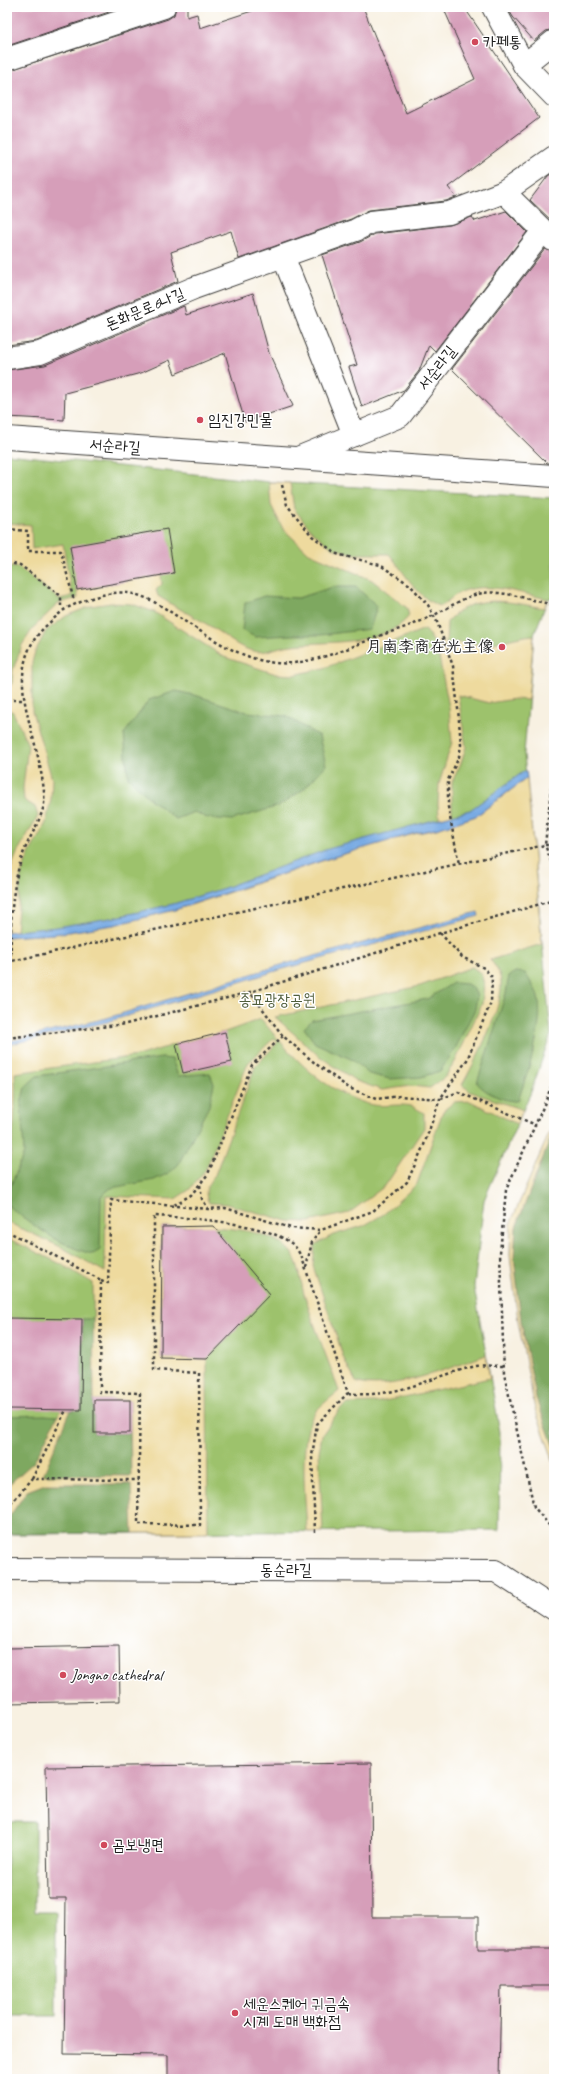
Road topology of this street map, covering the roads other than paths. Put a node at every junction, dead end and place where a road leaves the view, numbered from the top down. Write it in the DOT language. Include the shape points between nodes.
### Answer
graph roads {
  1 [pos="164,7"];
  2 [pos="493,7"];
  3 [pos="554,41"];
  4 [pos="7,59"];
  5 [pos="524,65"];
  6 [pos="554,96"];
  7 [pos="554,157"];
  8 [pos="504,192"];
  9 [pos="548,236"];
  10 [pos="283,256"];
  11 [pos="7,358"];
  12 [pos="354,435"];
  13 [pos="7,438"];
  14 [pos="287,458"];
  15 [pos="554,476"];
  16 [pos="7,1569"];
  17 [pos="554,1609"];
  1 -- 4 [label="street"];
  2 -- 5 [label="street"];
  3 -- 5 [label="street"];
  5 -- 6 [label="street"];
  7 -- 8 [label="street, 돈화문로6나길"];
  8 -- 9 [label="street, 서순라길"];
  8 -- 10 [label="street, 돈화문로6나길" via="449,213 371,222 356,230"];
  9 -- 12 [label="street, 서순라길" via="400,416"];
  10 -- 11 [label="street, 돈화문로6나길" via="194,288 40,353"];
  10 -- 12 [label="street"];
  12 -- 14 [label="street, 서순라길"];
  13 -- 14 [label="street, 서순라길"];
  14 -- 15 [label="street, 서순라길"];
  16 -- 17 [label="street, 동순라길" via="496,1571"];
}
